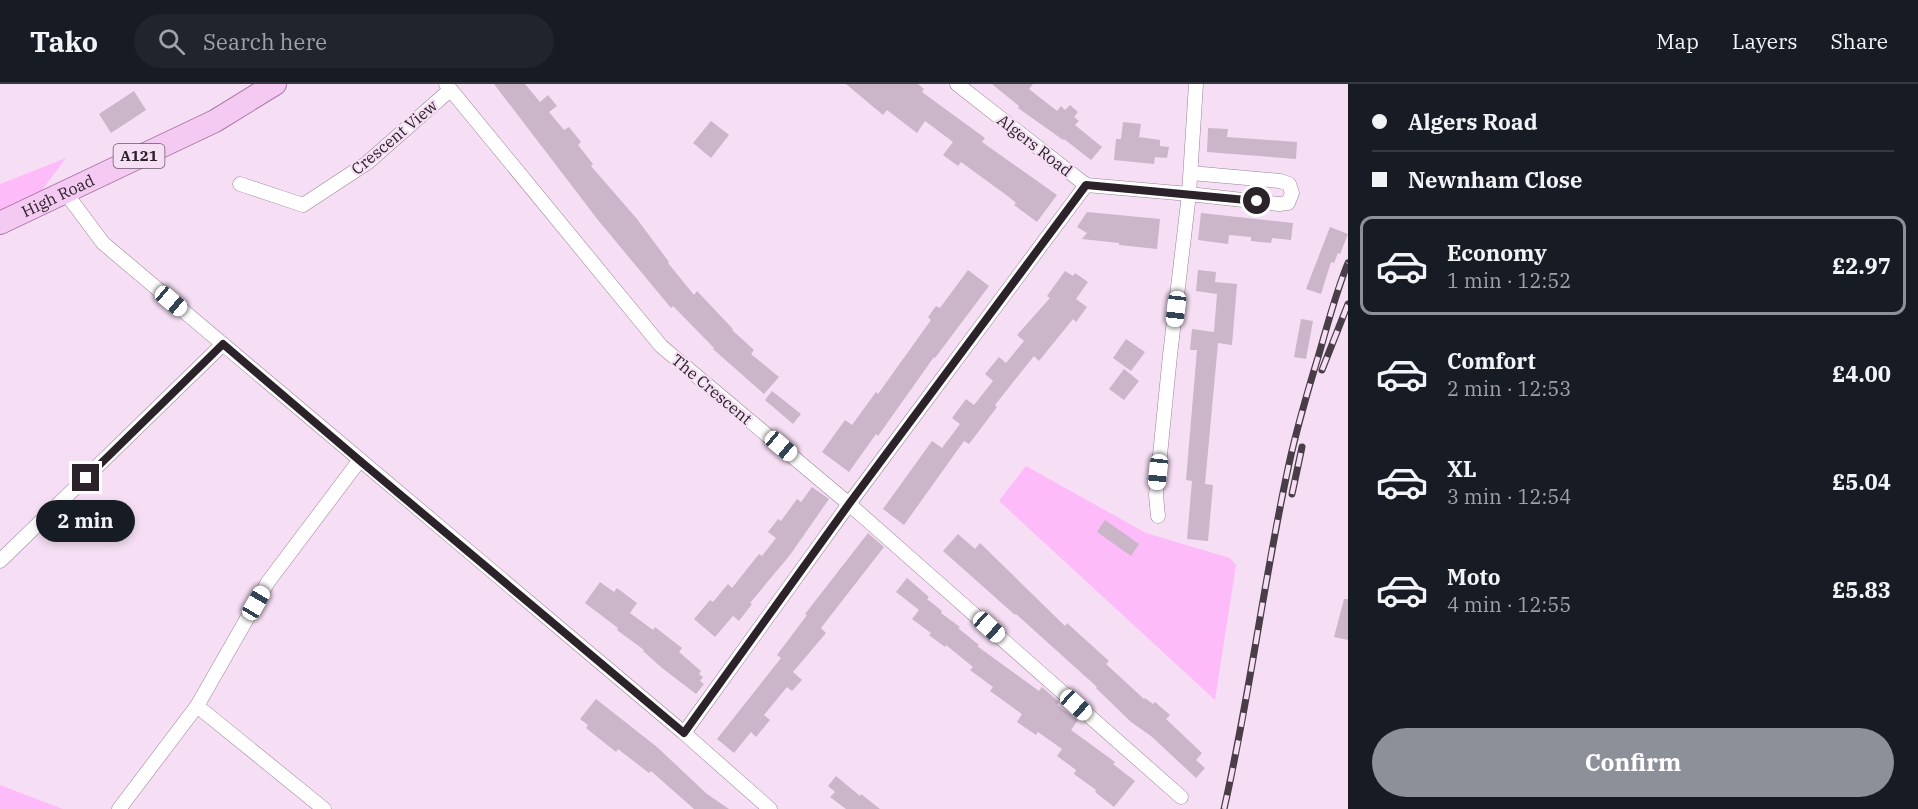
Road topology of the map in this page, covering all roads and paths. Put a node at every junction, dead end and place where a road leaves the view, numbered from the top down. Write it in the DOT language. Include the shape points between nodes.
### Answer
graph roads {
  1 [pos="275,84"];
  2 [pos="957,84"];
  3 [pos="1197,84"];
  4 [pos="448,87"];
  5 [pos="1191,173"];
  6 [pos="240,184"];
  7 [pos="1086,185"];
  8 [pos="65,192"];
  9 [pos="1190,194"];
  10 [pos="0,223"];
  11 [pos="223,344"];
  12 [pos="359,460"];
  13 [pos="849,504"];
  14 [pos="1158,516"];
  15 [pos="0,561"];
  16 [pos="197,706"];
  17 [pos="684,733"];
  18 [pos="1181,797"];
  19 [pos="119,809"];
  20 [pos="324,809"];
  21 [pos="770,809"];
  1 -- 8 [label="main road, High Road / A121" via="215,121"];
  2 -- 7 [label="street, Algers Road"];
  3 -- 5 [label="street"];
  4 -- 6 [label="street, Crescent View" via="367,163 303,205"];
  4 -- 13 [label="street, The Crescent" via="661,346"];
  5 -- 9 [label="street"];
  5 -- 9 [label="street, Algers Road" via="1280,181 1289,184 1292,193 1288,203 1279,204"];
  7 -- 9 [label="street, Algers Road"];
  7 -- 13 [label="street"];
  8 -- 10 [label="main road, High Road / A121"];
  8 -- 11 [label="street" via="103,243"];
  9 -- 14 [label="street" via="1156,495"];
  11 -- 12 [label="street"];
  11 -- 15 [label="street"];
  12 -- 16 [label="street" via="268,582"];
  12 -- 17 [label="street"];
  13 -- 17 [label="street"];
  13 -- 18 [label="street, The Crescent"];
  16 -- 19 [label="street"];
  16 -- 20 [label="street"];
  17 -- 21 [label="street"];
}
